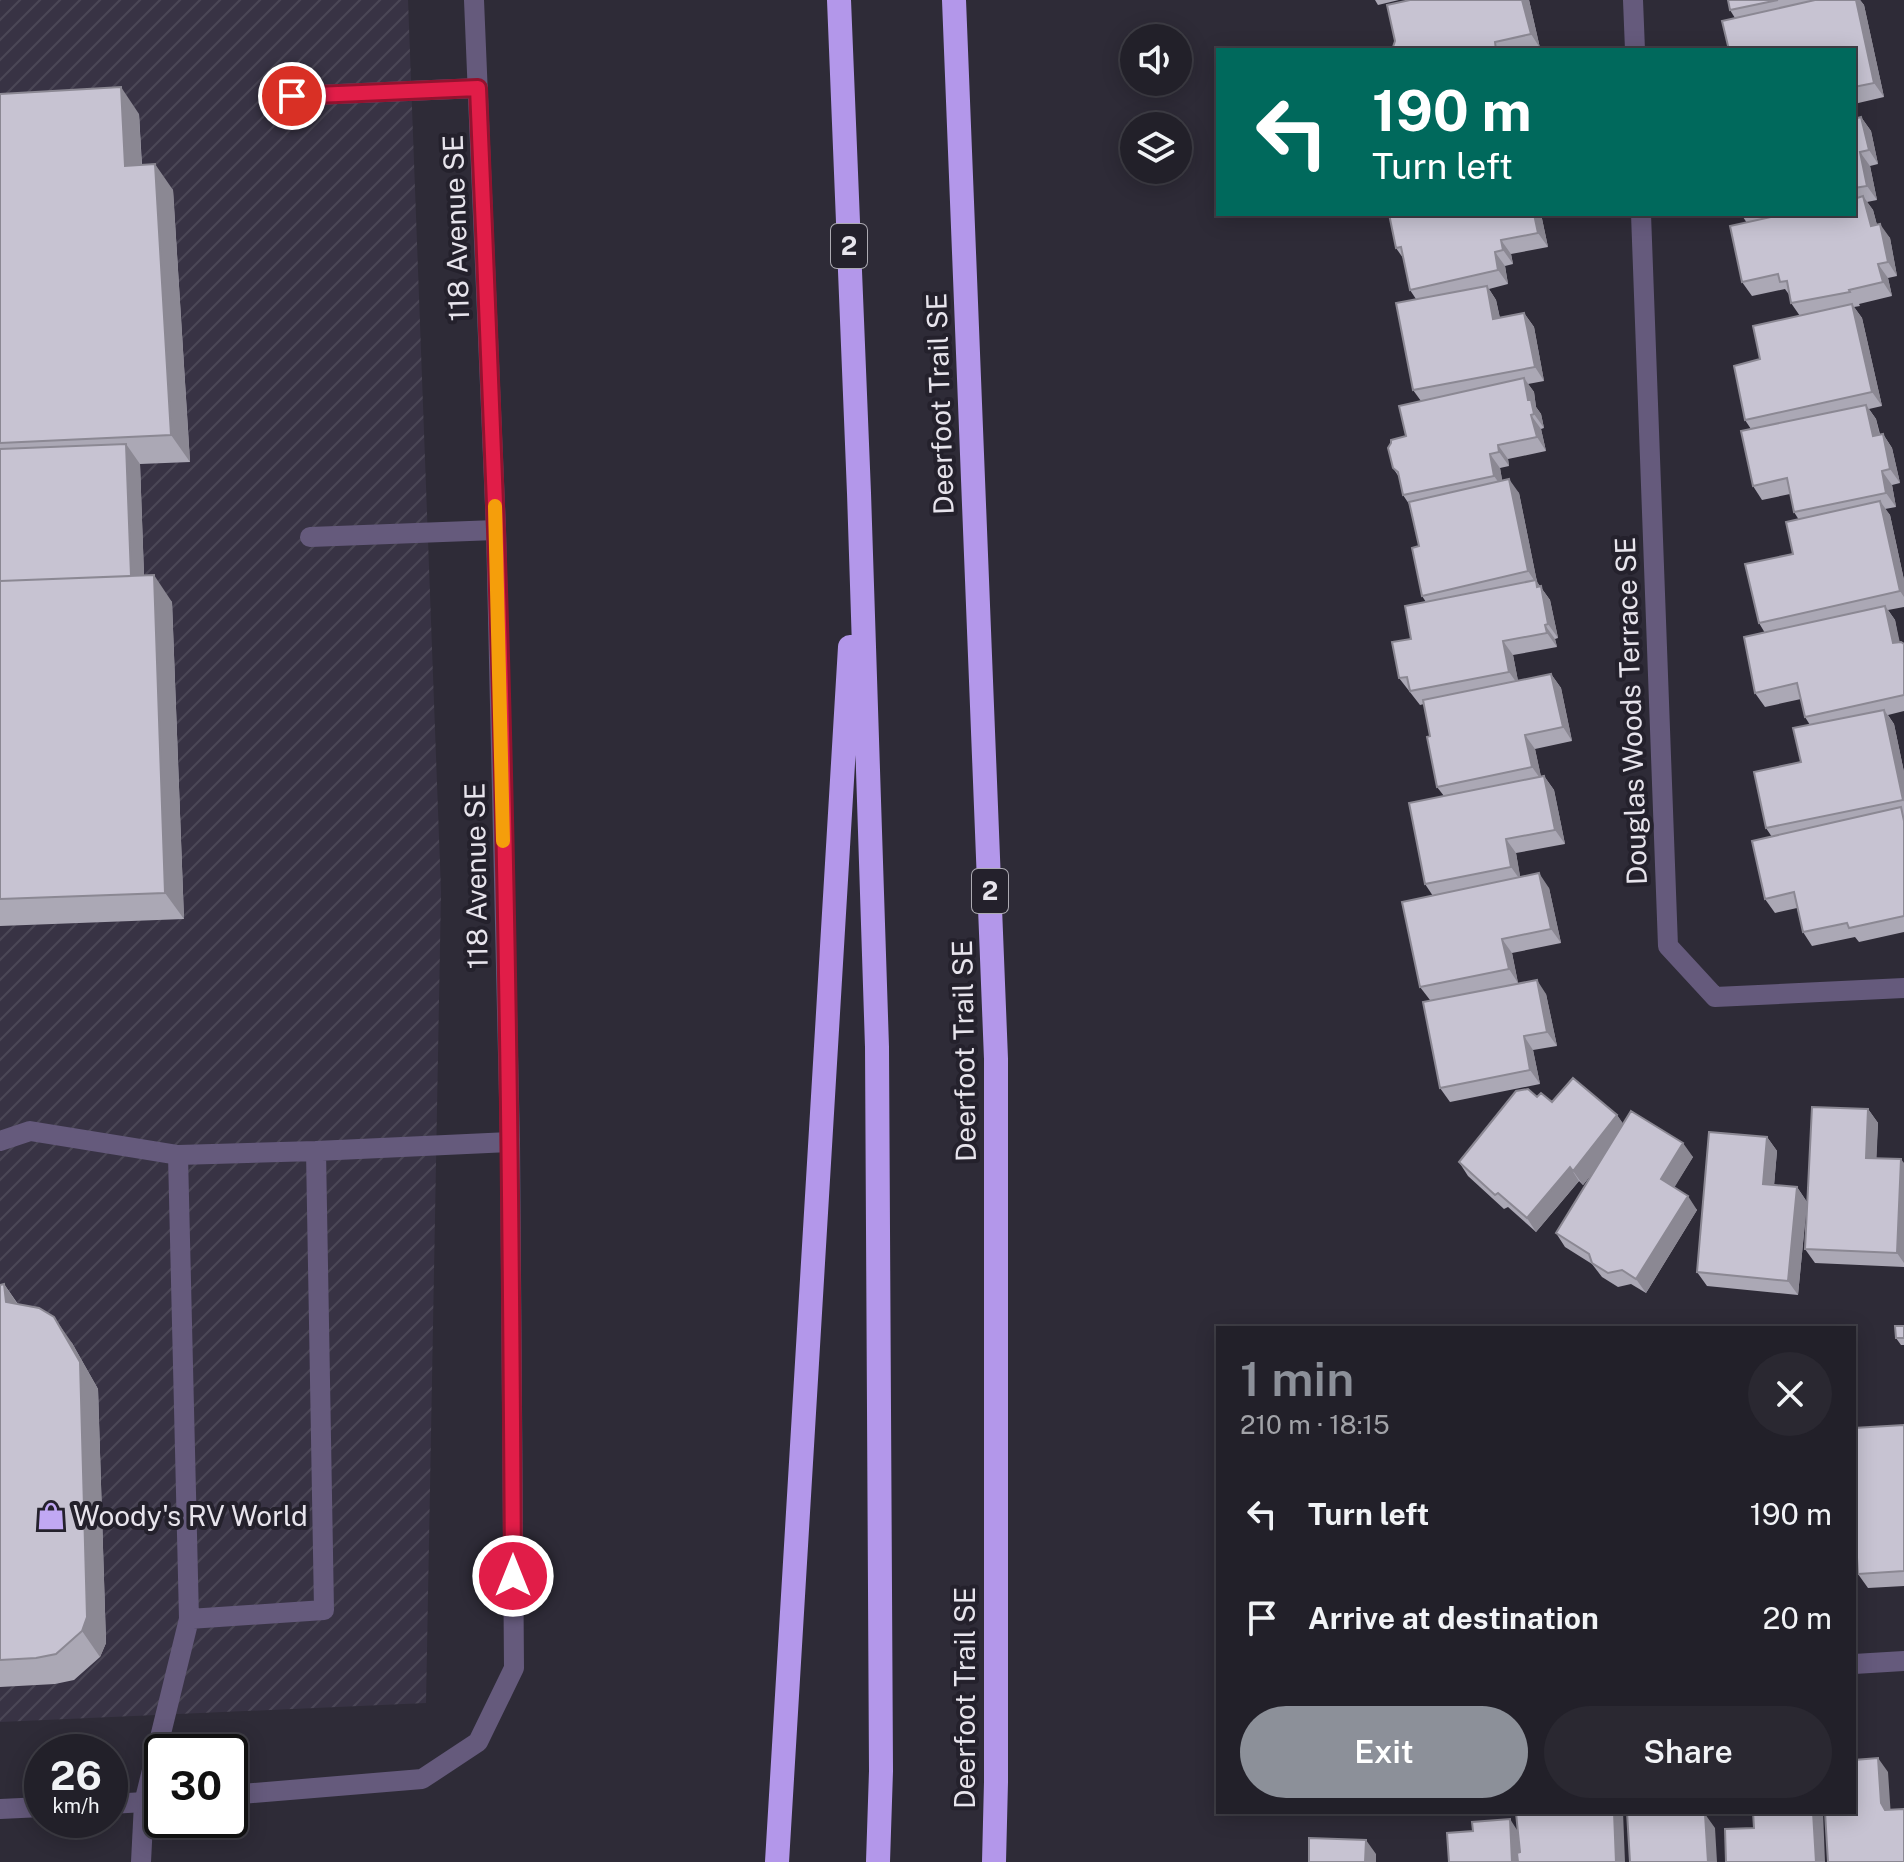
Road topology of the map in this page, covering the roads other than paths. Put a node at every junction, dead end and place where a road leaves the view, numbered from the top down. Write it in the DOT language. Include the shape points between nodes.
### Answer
graph roads {
  1 [pos="474,0"];
  2 [pos="839,0"];
  3 [pos="954,0"];
  4 [pos="1633,0"];
  5 [pos="1635,48"];
  6 [pos="478,88"];
  7 [pos="292,96"];
  8 [pos="1641,216"];
  9 [pos="859,493"];
  10 [pos="496,530"];
  11 [pos="310,537"];
  12 [pos="1904,988"];
  13 [pos="0,1141"];
  14 [pos="510,1142"];
  15 [pos="316,1151"];
  16 [pos="178,1155"];
  17 [pos="189,1619"];
  18 [pos="1904,1661"];
  19 [pos="1856,1664"];
  20 [pos="166,1734"];
  21 [pos="996,1782"];
  22 [pos="248,1794"];
  23 [pos="24,1808"];
  24 [pos="0,1809"];
  25 [pos="146,1838"];
  26 [pos="141,1862"];
  27 [pos="777,1862"];
  28 [pos="878,1862"];
  29 [pos="994,1862"];
  30 [pos="1006,1862"];
  1 -- 6 [label="street, 118 Avenue SE"];
  2 -- 9 [label="highway, 2"];
  3 -- 21 [label="highway, Deerfoot Trail SE / 2" via="996,1059"];
  4 -- 5 [label="street"];
  6 -- 7 [label="street"];
  6 -- 10 [label="street, 118 Avenue SE"];
  8 -- 12 [label="street, Douglas Woods Terrace SE" via="1668,946 1715,997"];
  9 -- 27 [label="highway"];
  9 -- 28 [label="highway, 2" via="877,1047"];
  10 -- 11 [label="street"];
  10 -- 14 [label="street, 118 Avenue SE"];
  13 -- 16 [label="street" via="30,1131"];
  14 -- 15 [label="street"];
  14 -- 22 [label="street, 118 Avenue SE" via="514,1668 478,1742 422,1779"];
  15 -- 16 [label="street"];
  15 -- 17 [label="street" via="324,1610"];
  16 -- 17 [label="street"];
  17 -- 20 [label="street"];
  18 -- 19 [label="street"];
  21 -- 29 [label="highway, Deerfoot Trail SE / 2"];
  21 -- 30 [label="highway"];
  23 -- 24 [label="street"];
  25 -- 26 [label="street"];
}
